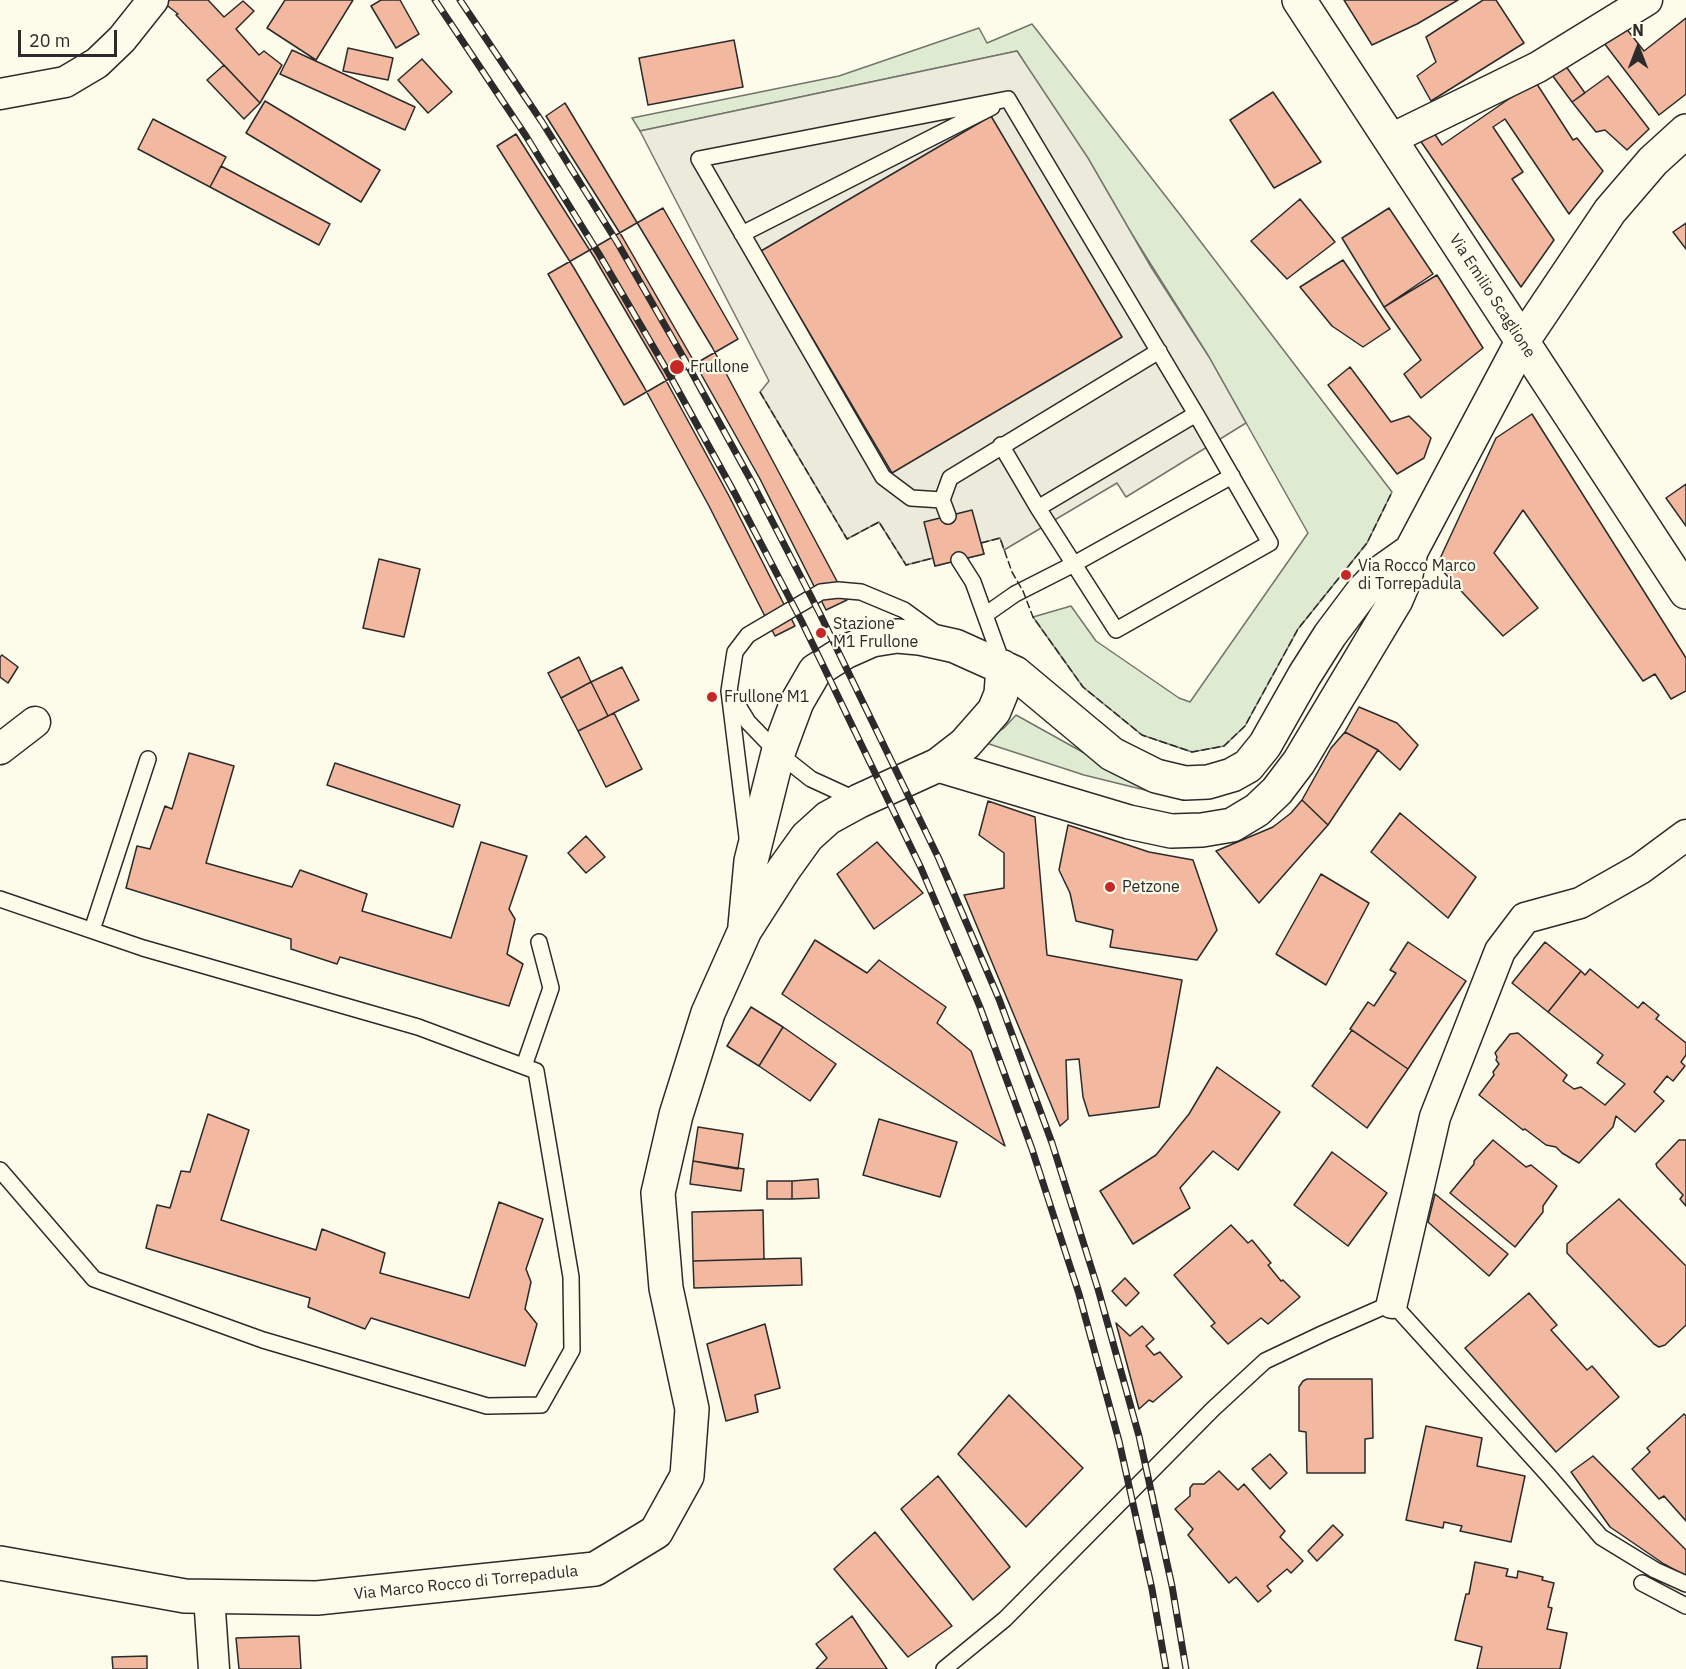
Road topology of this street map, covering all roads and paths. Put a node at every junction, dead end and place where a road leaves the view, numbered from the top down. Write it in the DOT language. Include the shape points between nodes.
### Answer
graph roads {
  1 [pos="153,0"];
  2 [pos="1299,0"];
  3 [pos="1647,0"];
  4 [pos="0,94"];
  5 [pos="1008,99"];
  6 [pos="1686,131"];
  7 [pos="1391,139"];
  8 [pos="742,234"];
  9 [pos="1522,342"];
  10 [pos="1158,351"];
  11 [pos="1196,414"];
  12 [pos="1001,445"];
  13 [pos="1232,476"];
  14 [pos="942,500"];
  15 [pos="1038,508"];
  16 [pos="948,516"];
  17 [pos="1411,551"];
  18 [pos="960,560"];
  19 [pos="1074,564"];
  20 [pos="1686,592"];
  21 [pos="985,615"];
  22 [pos="955,646"];
  23 [pos="1003,666"];
  24 [pos="729,691"];
  25 [pos="35,722"];
  26 [pos="0,749"];
  27 [pos="778,753"];
  28 [pos="148,759"];
  29 [pos="938,765"];
  30 [pos="859,801"];
  31 [pos="1686,835"];
  32 [pos="750,861"];
  33 [pos="0,899"];
  34 [pos="92,930"];
  35 [pos="745,930"];
  36 [pos="539,942"];
  37 [pos="524,1066"];
  38 [pos="0,1170"];
  39 [pos="1392,1304"];
  40 [pos="0,1563"];
  41 [pos="1642,1583"];
  42 [pos="1686,1584"];
  43 [pos="209,1596"];
  44 [pos="1686,1606"];
  45 [pos="214,1669"];
  46 [pos="944,1669"];
  1 -- 4 [label="street" via="97,63 65,82"];
  2 -- 7 [label="main road, Via Emilio Scaglione"];
  3 -- 7 [label="street" via="1538,67"];
  5 -- 8 [label="lane"];
  5 -- 8 [label="lane" via="699,159"];
  5 -- 10 [label="lane"];
  6 -- 9 [label="main road" via="1653,161 1610,212"];
  7 -- 9 [label="main road, Via Emilio Scaglione"];
  8 -- 14 [label="lane" via="883,477 910,498"];
  9 -- 17 [label="main road"];
  9 -- 20 [label="main road, Via Emilio Scaglione"];
  10 -- 11 [label="lane"];
  10 -- 12 [label="lane"];
  11 -- 13 [label="lane"];
  11 -- 15 [label="lane"];
  12 -- 14 [label="lane" via="950,478"];
  12 -- 15 [label="lane"];
  13 -- 19 [label="lane"];
  13 -- 19 [label="lane" via="1270,543 1116,630"];
  14 -- 16 [label="lane"];
  15 -- 19 [label="lane"];
  17 -- 23 [label="main road" via="1363,591 1248,766 1208,782 1185,783 1156,776 1112,754"];
  17 -- 29 [label="main road" via="1396,600 1299,762 1257,810 1232,825 1171,831"];
  18 -- 21 [label="lane"];
  19 -- 21 [label="lane" via="1015,594"];
  21 -- 23 [label="lane"];
  22 -- 23 [label="main road"];
  22 -- 24 [label="lane" via="904,610 861,592 821,592 748,635 735,652"];
  22 -- 27 [label="main road" via="897,636 872,640 845,652 815,671 796,702"];
  23 -- 29 [label="main road" via="1001,694 994,711 965,744"];
  24 -- 27 [label="lane" via="748,722"];
  24 -- 32 [label="lane"];
  25 -- 26 [label="street"];
  27 -- 30 [label="lane" via="811,779"];
  27 -- 32 [label="main road"];
  28 -- 34 [label="lane"];
  29 -- 30 [label="main road"];
  30 -- 35 [label="main road" via="828,818 807,837"];
  31 -- 39 [label="street" via="1640,869 1580,903 1525,918 1500,951 1436,1117"];
  32 -- 35 [label="main road"];
  33 -- 34 [label="lane"];
  34 -- 37 [label="lane" via="418,1026"];
  35 -- 43 [label="main road, Via Marco Rocco di Torrepadula" via="708,1013 676,1115 658,1193 666,1288 692,1409 687,1476 656,1532 595,1569 317,1598"];
  36 -- 37 [label="lane" via="551,988"];
  37 -- 38 [label="lane" via="536,1071 571,1277 572,1350 541,1405 487,1406 262,1340 94,1279"];
  39 -- 42 [label="lane" via="1601,1537"];
  39 -- 46 [label="lane" via="1266,1361 1213,1409 1005,1619"];
  40 -- 43 [label="main road, Via Marco Rocco di Torrepadula" via="184,1596"];
  41 -- 44 [label="lane"];
  43 -- 45 [label="street"];
}
